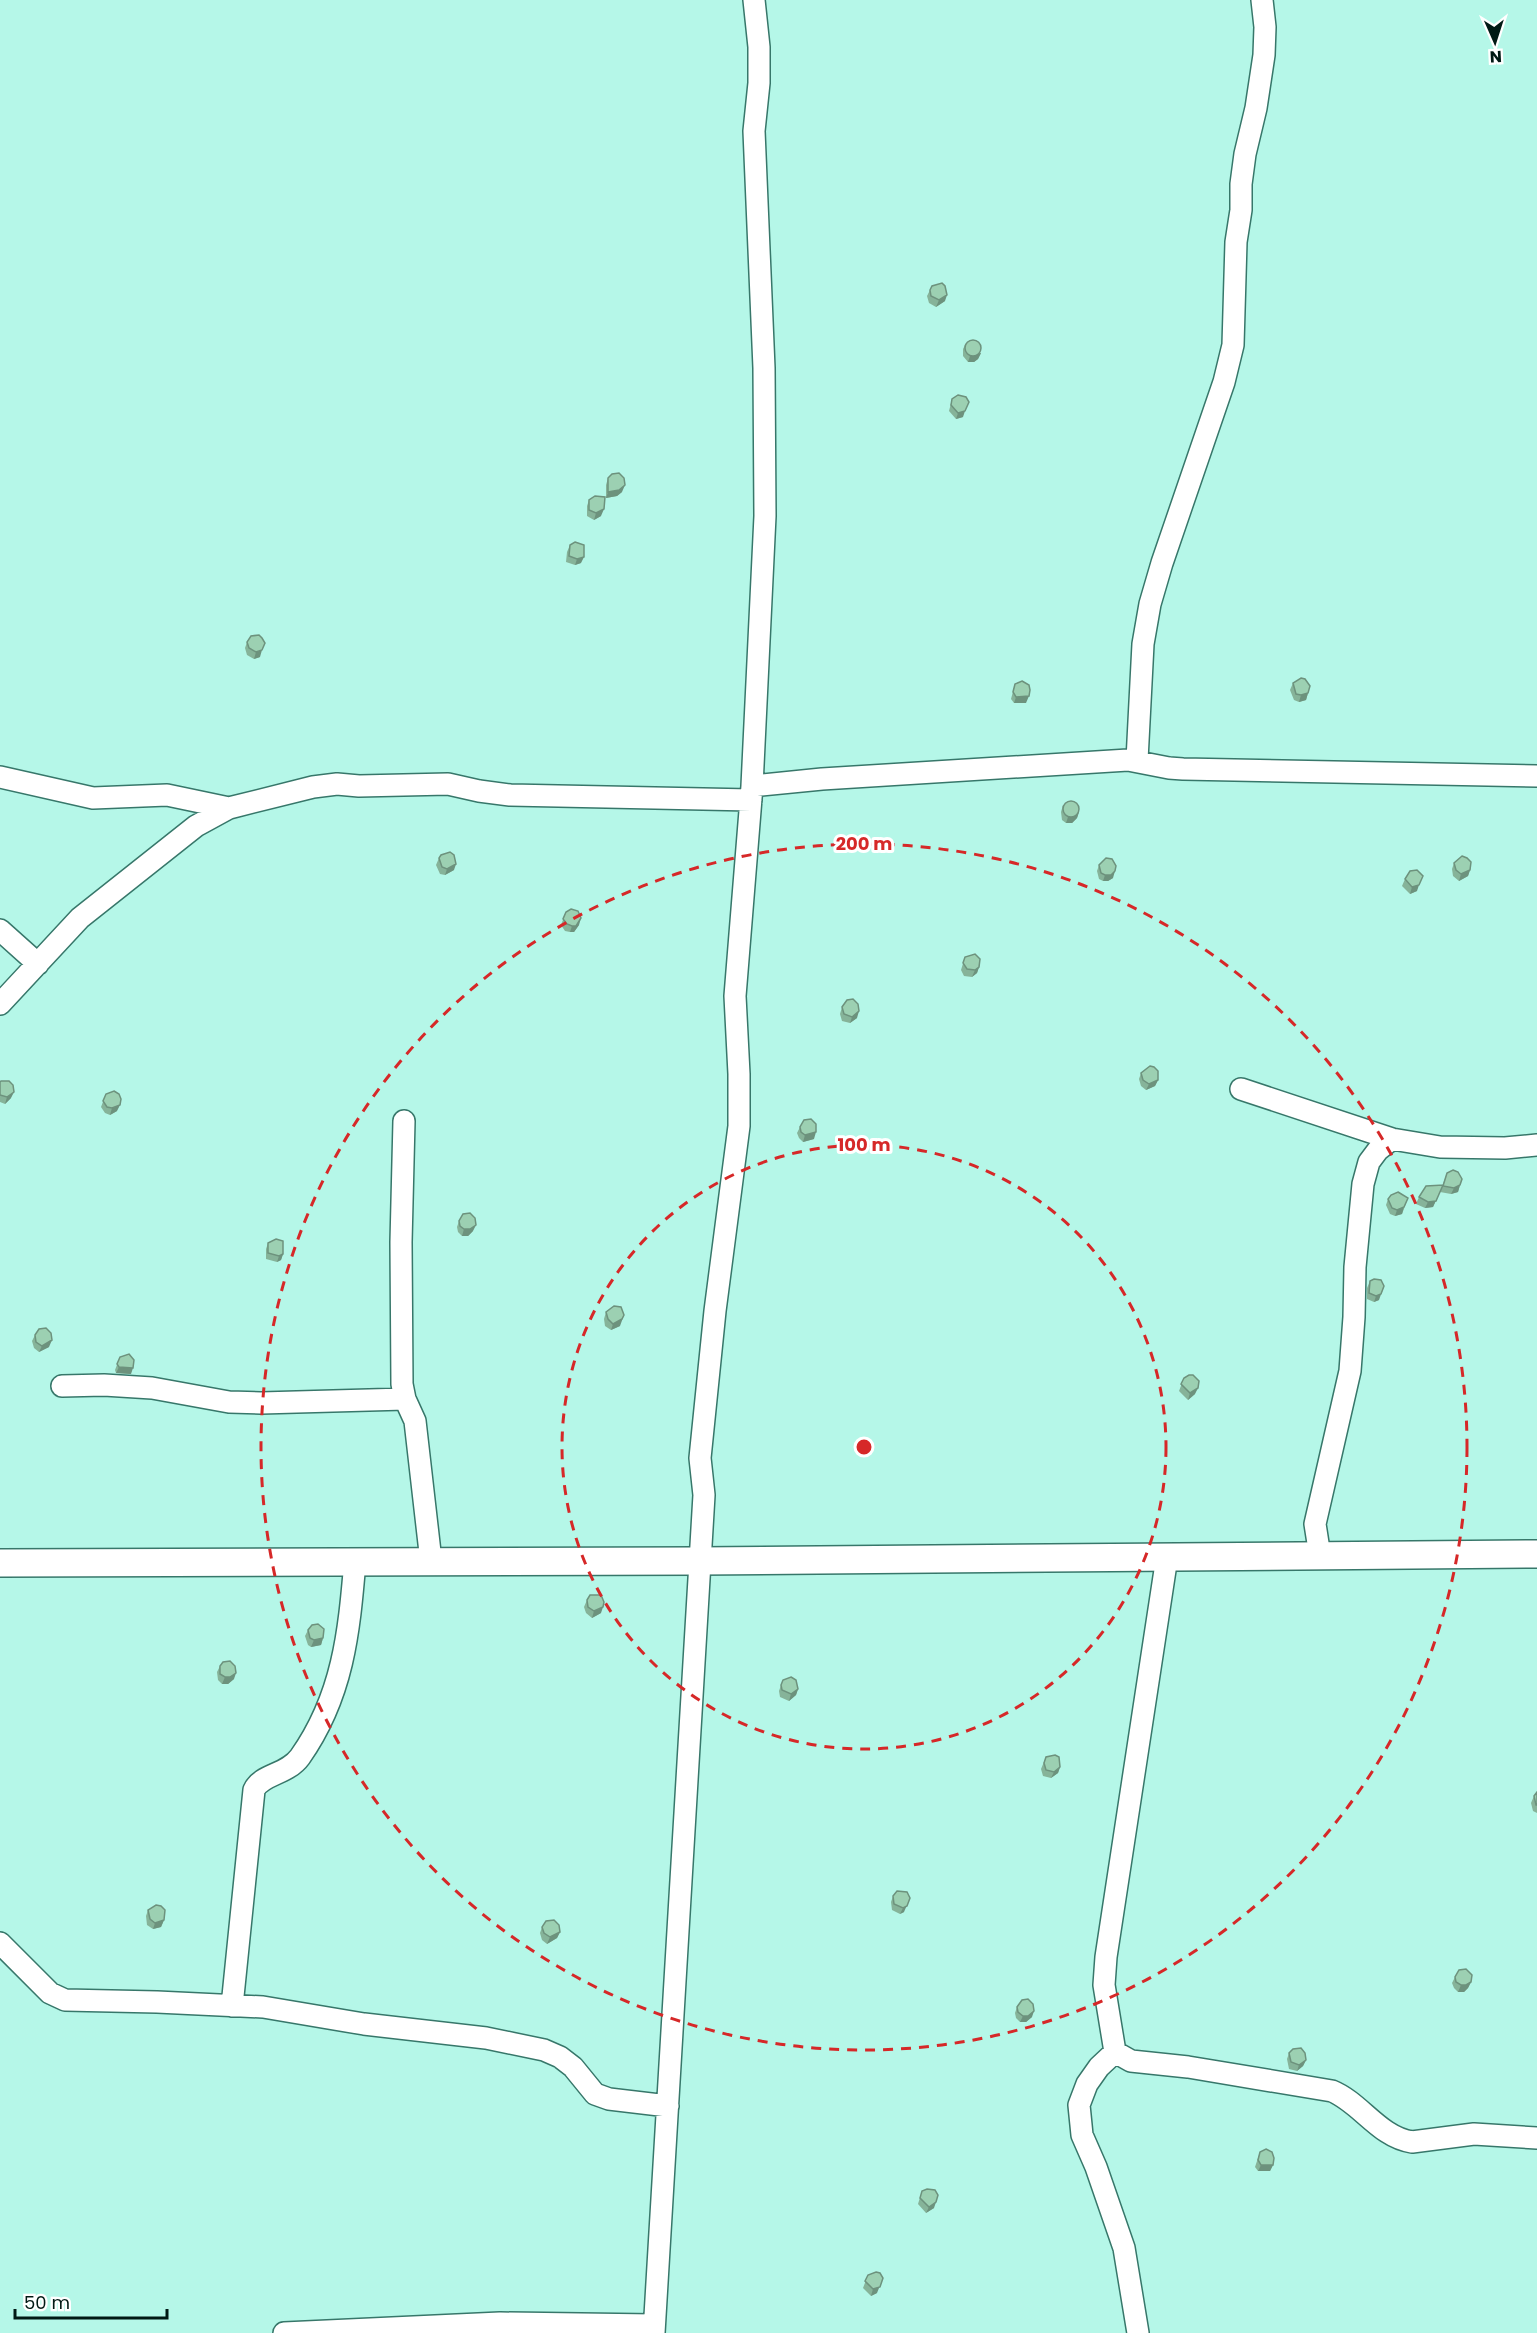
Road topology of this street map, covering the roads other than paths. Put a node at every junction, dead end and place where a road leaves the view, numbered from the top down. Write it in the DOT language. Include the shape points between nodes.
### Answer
graph roads {
  1 [pos="754,0"];
  2 [pos="1262,0"];
  3 [pos="1137,760"];
  4 [pos="1537,776"];
  5 [pos="0,777"];
  6 [pos="752,793"];
  7 [pos="229,808"];
  8 [pos="0,930"];
  9 [pos="38,964"];
  10 [pos="0,1004"];
  11 [pos="1240,1089"];
  12 [pos="404,1121"];
  13 [pos="1392,1139"];
  14 [pos="1537,1145"];
  15 [pos="62,1386"];
  16 [pos="405,1399"];
  17 [pos="1537,1554"];
  18 [pos="1320,1556"];
  19 [pos="1167,1557"];
  20 [pos="354,1561"];
  21 [pos="431,1561"];
  22 [pos="699,1561"];
  23 [pos="0,1563"];
  24 [pos="0,1943"];
  25 [pos="232,2006"];
  26 [pos="1115,2052"];
  27 [pos="668,2106"];
  28 [pos="1537,2139"];
  29 [pos="654,2329"];
  30 [pos="284,2333"];
  31 [pos="1138,2333"];
  1 -- 6 [label="street" via="759,47 754,131 764,368 765,516"];
  2 -- 3 [label="street" via="1264,55 1241,184 1233,345 1150,604 1143,644"];
  3 -- 4 [label="street" via="1183,769"];
  3 -- 6 [label="street" via="822,779"];
  5 -- 7 [label="street" via="93,798 167,795"];
  6 -- 7 [label="street" via="510,795 448,784 337,784"];
  6 -- 22 [label="street" via="735,996 739,1126 700,1458 704,1495"];
  7 -- 9 [label="street" via="196,826 107,895"];
  8 -- 9 [label="street"];
  9 -- 10 [label="street"];
  11 -- 13 [label="street"];
  12 -- 16 [label="street" via="401,1242"];
  13 -- 14 [label="street" via="1440,1147"];
  13 -- 18 [label="street" via="1369,1162 1363,1184 1354,1267 1350,1371 1315,1524"];
  15 -- 16 [label="street" via="152,1388 229,1402"];
  16 -- 21 [label="street" via="415,1421"];
  17 -- 18 [label="street"];
  18 -- 19 [label="street"];
  19 -- 22 [label="street"];
  19 -- 26 [label="street" via="1106,1957 1104,1985"];
  20 -- 21 [label="street"];
  20 -- 23 [label="street"];
  20 -- 25 [label="street" via="346,1643 322,1724 291,1767 261,1780 254,1790"];
  21 -- 22 [label="street"];
  22 -- 27 [label="street"];
  24 -- 25 [label="street" via="50,1993 65,2000"];
  25 -- 27 [label="street" via="486,2038 544,2050 573,2067 596,2094"];
  26 -- 28 [label="street" via="1131,2061 1212,2070 1332,2091 1344,2096 1393,2136 1412,2142 1474,2134"];
  26 -- 31 [label="street" via="1087,2084 1079,2105 1082,2135 1124,2248"];
  27 -- 29 [label="street"];
  29 -- 30 [label="street" via="500,2323"];
}
